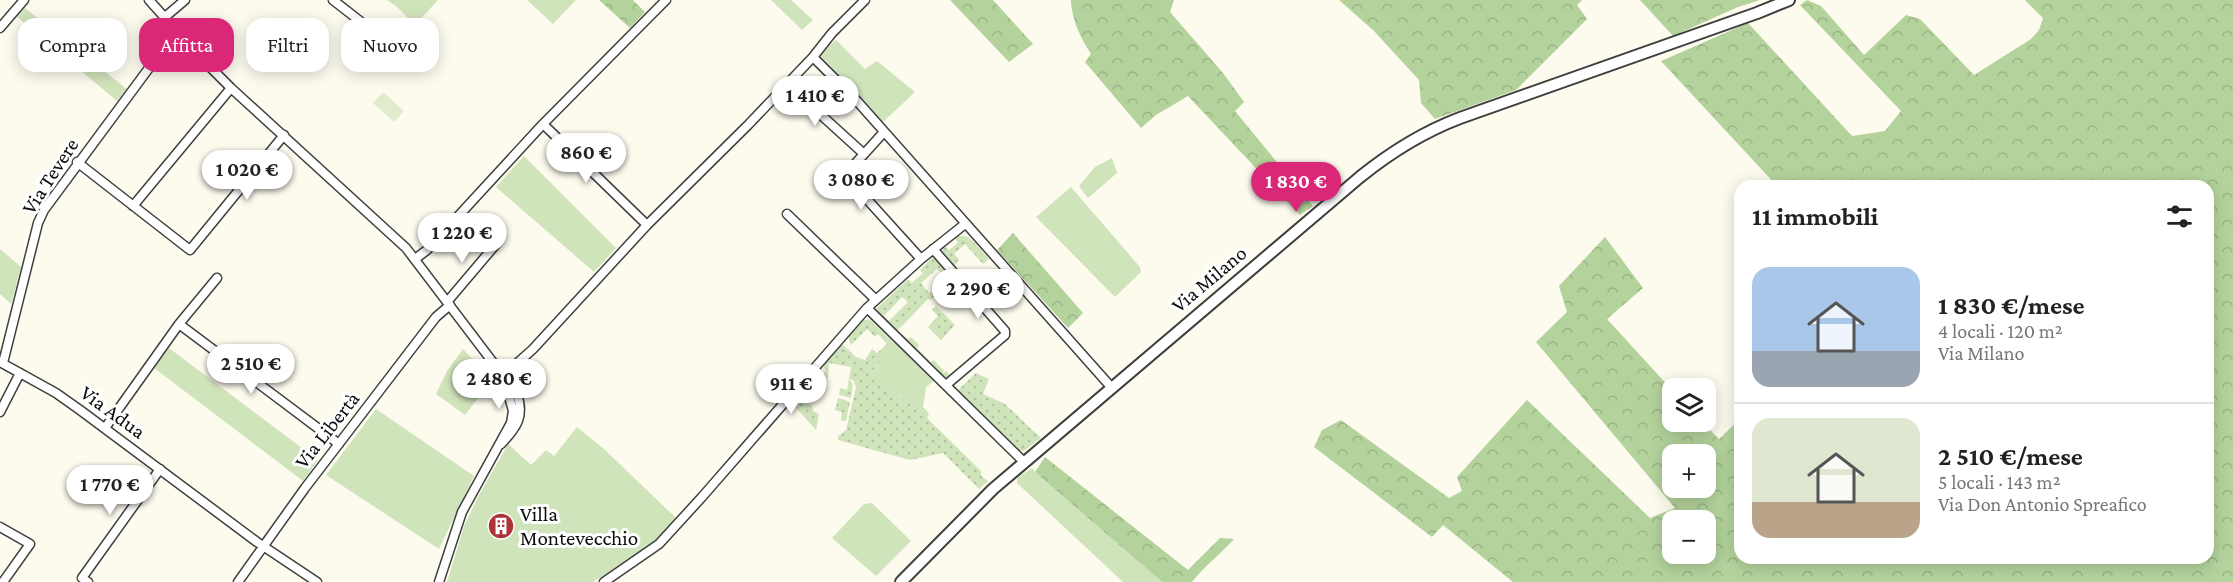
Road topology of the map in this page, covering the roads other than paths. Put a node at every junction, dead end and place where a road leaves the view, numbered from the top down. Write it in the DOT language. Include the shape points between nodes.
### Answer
graph roads {
  1 [pos="24,0"];
  2 [pos="149,0"];
  3 [pos="185,0"];
  4 [pos="333,0"];
  5 [pos="666,0"];
  6 [pos="865,0"];
  7 [pos="1789,0"];
  8 [pos="165,17"];
  9 [pos="356,18"];
  10 [pos="0,28"];
  11 [pos="813,57"];
  12 [pos="145,72"];
  13 [pos="216,72"];
  14 [pos="787,84"];
  15 [pos="231,88"];
  16 [pos="543,124"];
  17 [pos="884,132"];
  18 [pos="284,135"];
  19 [pos="864,154"];
  20 [pos="77,162"];
  21 [pos="133,206"];
  22 [pos="786,214"];
  23 [pos="965,224"];
  24 [pos="647,225"];
  25 [pos="497,243"];
  26 [pos="933,249"];
  27 [pos="921,258"];
  28 [pos="415,259"];
  29 [pos="217,278"];
  30 [pos="875,299"];
  31 [pos="449,304"];
  32 [pos="867,308"];
  33 [pos="179,324"];
  34 [pos="1,363"];
  35 [pos="20,373"];
  36 [pos="503,375"];
  37 [pos="946,386"];
  38 [pos="1112,388"];
  39 [pos="0,412"];
  40 [pos="105,428"];
  41 [pos="339,444"];
  42 [pos="1024,462"];
  43 [pos="160,470"];
  44 [pos="0,526"];
  45 [pos="264,546"];
  46 [pos="85,580"];
  47 [pos="3,582"];
  48 [pos="238,582"];
  49 [pos="317,582"];
  50 [pos="439,582"];
  51 [pos="604,582"];
  52 [pos="901,582"];
  1 -- 10 [label="street"];
  2 -- 8 [label="street"];
  3 -- 8 [label="street"];
  4 -- 9 [label="street"];
  5 -- 16 [label="street"];
  6 -- 11 [label="street"];
  7 -- 38 [label="street, Via Milano" via="1460,118 1408,142 1373,166"];
  11 -- 14 [label="street"];
  11 -- 17 [label="street"];
  12 -- 20 [label="street, Via Tevere"];
  13 -- 15 [label="street"];
  14 -- 19 [label="street"];
  14 -- 24 [label="street"];
  15 -- 18 [label="street"];
  15 -- 21 [label="street"];
  16 -- 24 [label="street"];
  16 -- 28 [label="street"];
  17 -- 19 [label="street"];
  17 -- 23 [label="street"];
  18 -- 21 [label="street" via="190,250"];
  18 -- 28 [label="street"];
  19 -- 27 [label="street" via="845,175"];
  20 -- 21 [label="street"];
  20 -- 34 [label="street, Via Tevere" via="38,223"];
  22 -- 30 [label="street"];
  23 -- 26 [label="street"];
  23 -- 38 [label="street"];
  24 -- 36 [label="street" via="533,349"];
  25 -- 31 [label="street, Via Libertà"];
  26 -- 27 [label="street"];
  26 -- 37 [label="street" via="1005,331"];
  27 -- 30 [label="street"];
  28 -- 31 [label="street"];
  29 -- 33 [label="street"];
  30 -- 32 [label="street"];
  31 -- 36 [label="street"];
  31 -- 41 [label="street, Via Libertà"];
  32 -- 37 [label="street"];
  32 -- 51 [label="street" via="659,544"];
  33 -- 40 [label="street"];
  33 -- 41 [label="street"];
  34 -- 35 [label="street, Via Adua"];
  35 -- 39 [label="street"];
  35 -- 40 [label="street, Via Adua"];
  36 -- 50 [label="street" via="517,394 521,410 518,425 501,444 462,512"];
  37 -- 42 [label="street"];
  38 -- 42 [label="street, Via Milano"];
  40 -- 43 [label="street, Via Adua"];
  41 -- 45 [label="street, Via Libertà"];
  42 -- 52 [label="street, Via Milano"];
  43 -- 45 [label="street, Via Adua"];
  43 -- 46 [label="street"];
  44 -- 47 [label="street" via="30,544"];
  45 -- 48 [label="street, Via Libertà"];
  45 -- 49 [label="street, Via Adua"];
}
